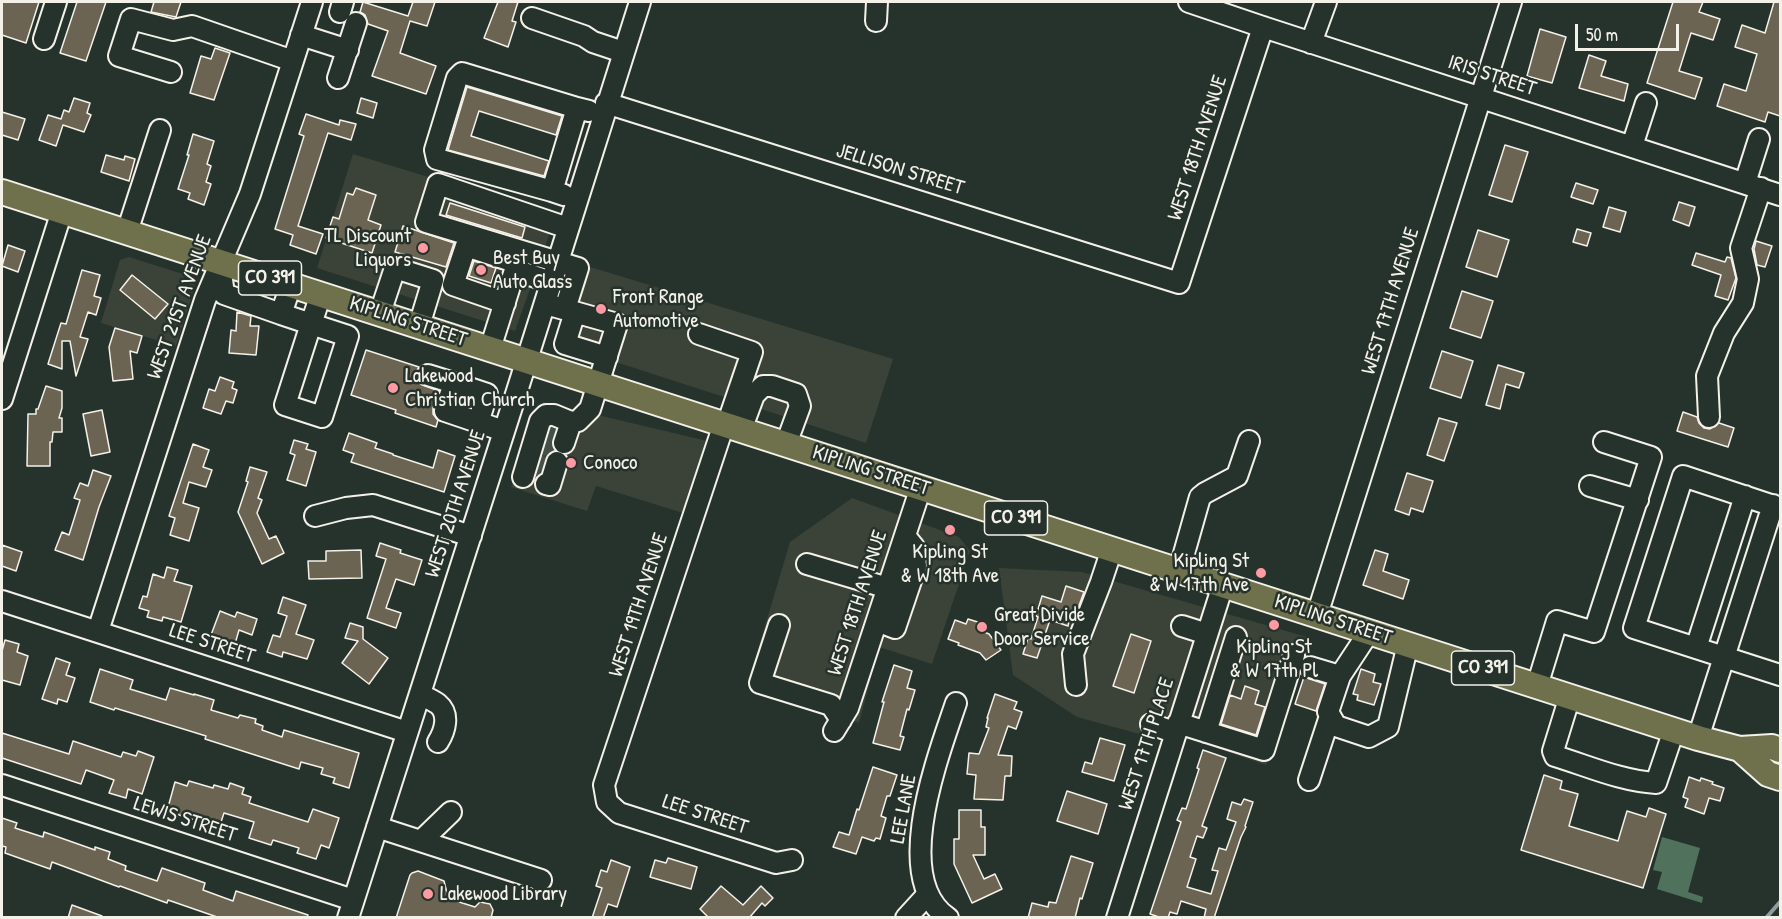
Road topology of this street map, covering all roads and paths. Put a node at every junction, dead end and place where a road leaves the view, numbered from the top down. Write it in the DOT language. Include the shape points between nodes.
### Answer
graph roads {
  1 [pos="56,2"];
  2 [pos="312,2"];
  3 [pos="640,2"];
  4 [pos="1189,2"];
  5 [pos="1326,2"];
  6 [pos="1511,2"];
  7 [pos="346,12"];
  8 [pos="532,18"];
  9 [pos="1263,27"];
  10 [pos="301,35"];
  11 [pos="44,39"];
  12 [pos="1311,43"];
  13 [pos="348,50"];
  14 [pos="623,52"];
  15 [pos="293,61"];
  16 [pos="171,72"];
  17 [pos="338,78"];
  18 [pos="1480,97"];
  19 [pos="1646,103"];
  20 [pos="577,108"];
  21 [pos="605,109"];
  22 [pos="160,130"];
  23 [pos="1759,138"];
  24 [pos="1632,146"];
  25 [pos="1753,186"];
  26 [pos="552,191"];
  27 [pos="2,192"];
  28 [pos="1780,195"];
  29 [pos="577,199"];
  30 [pos="62,211"];
  31 [pos="568,228"];
  32 [pos="127,232"];
  33 [pos="558,261"];
  34 [pos="220,262"];
  35 [pos="515,270"];
  36 [pos="551,282"];
  37 [pos="1179,283"];
  38 [pos="291,285"];
  39 [pos="321,294"];
  40 [pos="505,303"];
  41 [pos="545,303"];
  42 [pos="369,310"];
  43 [pos="570,310"];
  44 [pos="281,314"];
  45 [pos="311,324"];
  46 [pos="419,326"];
  47 [pos="699,334"];
  48 [pos="348,336"];
  49 [pos="490,349"];
  50 [pos="608,357"];
  51 [pos="527,361"];
  52 [pos="428,375"];
  53 [pos="454,383"];
  54 [pos="599,383"];
  55 [pos="2,399"];
  56 [pos="1710,417"];
  57 [pos="478,423"];
  58 [pos="731,426"];
  59 [pos="504,431"];
  60 [pos="1249,441"];
  61 [pos="1604,442"];
  62 [pos="786,444"];
  63 [pos="492,468"];
  64 [pos="1590,486"];
  65 [pos="921,487"];
  66 [pos="1744,496"];
  67 [pos="1638,500"];
  68 [pos="1777,507"];
  69 [pos="315,516"];
  70 [pos="471,536"];
  71 [pos="905,536"];
  72 [pos="1112,549"];
  73 [pos="807,564"];
  74 [pos="1179,571"];
  75 [pos="1222,585"];
  76 [pos="888,588"];
  77 [pos="2,601"];
  78 [pos="1317,615"];
  79 [pos="877,621"];
  80 [pos="779,625"];
  81 [pos="1182,626"];
  82 [pos="98,632"];
  83 [pos="1369,632"];
  84 [pos="1207,634"];
  85 [pos="1236,637"];
  86 [pos="1408,644"];
  87 [pos="1696,648"];
  88 [pos="1724,657"];
  89 [pos="1198,661"];
  90 [pos="1226,669"];
  91 [pos="1780,675"];
  92 [pos="1340,676"];
  93 [pos="1076,685"];
  94 [pos="1537,686"];
  95 [pos="420,694"];
  96 [pos="1570,696"];
  97 [pos="956,703"];
  98 [pos="1330,716"];
  99 [pos="1151,724"];
  100 [pos="1177,728"];
  101 [pos="1674,730"];
  102 [pos="407,732"];
  103 [pos="1206,732"];
  104 [pos="1698,738"];
  105 [pos="438,742"];
  106 [pos="1780,750"];
  107 [pos="1748,756"];
  108 [pos="1780,769"];
  109 [pos="1780,778"];
  110 [pos="1309,780"];
  111 [pos="2,785"];
  112 [pos="607,802"];
  113 [pos="451,812"];
  114 [pos="377,827"];
  115 [pos="421,841"];
  116 [pos="792,860"];
  117 [pos="541,880"];
  118 [pos="927,896"];
  119 [pos="350,909"];
  120 [pos="906,918"];
  121 [pos="948,918"];
  122 [pos="1117,918"];
  1 -- 11 [label="street"];
  2 -- 10 [label="street, WEST 21ST AVENUE"];
  3 -- 14 [label="street, WEST 20TH AVENUE"];
  4 -- 9 [label="street, IRIS STREET"];
  5 -- 12 [label="street"];
  6 -- 18 [label="street, WEST 17TH AVENUE"];
  7 -- 13 [label="street"];
  8 -- 14 [label="street"];
  9 -- 12 [label="street, IRIS STREET"];
  9 -- 37 [label="street, WEST 18TH AVENUE"];
  10 -- 13 [label="street"];
  10 -- 15 [label="street, WEST 21ST AVENUE"];
  12 -- 18 [label="street, IRIS STREET"];
  13 -- 17 [label="street"];
  14 -- 21 [label="street, WEST 20TH AVENUE"];
  15 -- 16 [label="street" via="192,26 173,30 131,19 119,56"];
  15 -- 34 [label="street, WEST 21ST AVENUE" via="250,194"];
  18 -- 24 [label="street, IRIS STREET"];
  18 -- 78 [label="street, WEST 17TH AVENUE"];
  19 -- 24 [label="street"];
  20 -- 21 [label="street, JELLISON STREET"];
  20 -- 26 [label="street"];
  20 -- 26 [label="street, JELLISON STREET" via="462,73 457,78 435,150 437,159"];
  21 -- 29 [label="street, WEST 20TH AVENUE"];
  21 -- 37 [label="street, JELLISON STREET"];
  22 -- 32 [label="street"];
  23 -- 25 [label="street"];
  24 -- 25 [label="street, IRIS STREET"];
  25 -- 28 [label="street, IRIS STREET"];
  25 -- 56 [label="street" via="1741,248 1748,279 1743,303 1724,333 1707,376"];
  26 -- 29 [label="street"];
  27 -- 30 [label="main road, KIPLING STREET / CO 391"];
  29 -- 31 [label="street, WEST 20TH AVENUE"];
  30 -- 32 [label="main road, KIPLING STREET / CO 391"];
  30 -- 55 [label="street"];
  31 -- 33 [label="street, WEST 20TH AVENUE"];
  31 -- 33 [label="street" via="438,184 426,222"];
  32 -- 34 [label="main road, KIPLING STREET / CO 391"];
  33 -- 36 [label="street, WEST 20TH AVENUE"];
  33 -- 43 [label="street" via="578,268"];
  34 -- 38 [label="main road, KIPLING STREET / CO 391"];
  34 -- 44 [label="street" via="224,294"];
  34 -- 82 [label="street, WEST 21ST AVENUE" via="204,300"];
  35 -- 36 [label="street"];
  35 -- 40 [label="street"];
  35 -- 40 [label="street" via="518,263 466,246 453,285"];
  36 -- 41 [label="street, WEST 20TH AVENUE"];
  38 -- 39 [label="main road, KIPLING STREET / CO 391"];
  38 -- 44 [label="street"];
  39 -- 42 [label="main road, KIPLING STREET / CO 391"];
  39 -- 45 [label="street"];
  40 -- 49 [label="street"];
  41 -- 43 [label="street"];
  41 -- 51 [label="street, WEST 20TH AVENUE"];
  42 -- 46 [label="main road, KIPLING STREET / CO 391"];
  42 -- 46 [label="street" via="395,268 433,280"];
  42 -- 48 [label="street"];
  43 -- 50 [label="street" via="565,344"];
  43 -- 50 [label="street" via="617,324"];
  44 -- 45 [label="street"];
  45 -- 48 [label="street"];
  45 -- 48 [label="street" via="285,405 322,417"];
  46 -- 49 [label="main road, KIPLING STREET / CO 391"];
  47 -- 58 [label="street" via="752,352"];
  49 -- 51 [label="main road, KIPLING STREET / CO 391"];
  50 -- 54 [label="street"];
  51 -- 54 [label="main road, KIPLING STREET / CO 391"];
  51 -- 59 [label="street, WEST 20TH AVENUE"];
  52 -- 53 [label="street"];
  53 -- 57 [label="street" via="445,411"];
  53 -- 57 [label="street" via="488,394"];
  54 -- 58 [label="main road, KIPLING STREET / CO 391"];
  54 -- 63 [label="street" via="590,409 566,432 554,415 546,415 527,470"];
  57 -- 59 [label="street"];
  58 -- 62 [label="main road, KIPLING STREET / CO 391"];
  58 -- 62 [label="street" via="754,394 763,386 772,386 796,394 800,406"];
  58 -- 112 [label="street, WEST 19TH AVENUE" via="604,785"];
  59 -- 63 [label="street, WEST 20TH AVENUE"];
  60 -- 74 [label="street" via="1236,476 1200,497"];
  61 -- 67 [label="street" via="1651,457"];
  62 -- 65 [label="main road, KIPLING STREET / CO 391"];
  63 -- 70 [label="street, WEST 20TH AVENUE"];
  64 -- 67 [label="street"];
  65 -- 71 [label="street, WEST 18TH AVENUE"];
  65 -- 72 [label="main road, KIPLING STREET / CO 391"];
  66 -- 68 [label="street"];
  66 -- 87 [label="street"];
  66 -- 87 [label="street" via="1683,476 1634,628"];
  67 -- 94 [label="street" via="1594,632 1557,621"];
  68 -- 88 [label="street"];
  69 -- 70 [label="street" via="373,506"];
  70 -- 95 [label="street, WEST 20TH AVENUE"];
  71 -- 76 [label="street, WEST 18TH AVENUE"];
  71 -- 79 [label="street" via="914,547 916,566 895,628"];
  72 -- 74 [label="main road, KIPLING STREET / CO 391"];
  72 -- 93 [label="street" via="1073,654"];
  73 -- 76 [label="street"];
  74 -- 75 [label="main road, KIPLING STREET / CO 391"];
  75 -- 78 [label="main road, KIPLING STREET / CO 391"];
  75 -- 84 [label="street, WEST 17TH PLACE"];
  76 -- 79 [label="street, WEST 18TH AVENUE"];
  77 -- 82 [label="street, LEE STREET"];
  78 -- 83 [label="main road, KIPLING STREET / CO 391"];
  79 -- 80 [label="street, WEST 18TH AVENUE" via="848,708 838,725 831,705 760,683"];
  81 -- 84 [label="street"];
  82 -- 102 [label="street, LEE STREET"];
  83 -- 86 [label="main road, KIPLING STREET / CO 391"];
  83 -- 92 [label="street"];
  84 -- 89 [label="street, WEST 17TH PLACE"];
  85 -- 90 [label="street"];
  86 -- 94 [label="main road, KIPLING STREET / CO 391"];
  86 -- 98 [label="street" via="1388,727 1370,737 1336,726"];
  87 -- 88 [label="street"];
  88 -- 91 [label="street"];
  88 -- 104 [label="street"];
  89 -- 90 [label="street"];
  89 -- 100 [label="street, WEST 17TH PLACE"];
  90 -- 103 [label="street"];
  92 -- 98 [label="street"];
  92 -- 103 [label="street" via="1302,661 1284,687 1264,750"];
  94 -- 96 [label="main road, KIPLING STREET / CO 391"];
  95 -- 102 [label="street, WEST 20TH AVENUE"];
  95 -- 105 [label="street" via="440,705 445,717"];
  96 -- 101 [label="main road, KIPLING STREET / CO 391"];
  96 -- 101 [label="street" via="1552,751 1555,756 1630,780 1656,783"];
  97 -- 118 [label="street, LEE LANE" via="924,810 920,855"];
  98 -- 110 [label="street"];
  99 -- 100 [label="street"];
  100 -- 103 [label="street"];
  100 -- 122 [label="street, WEST 17TH PLACE"];
  101 -- 104 [label="main road, KIPLING STREET / CO 391"];
  102 -- 114 [label="street, WEST 20TH AVENUE"];
  104 -- 107 [label="main road, KIPLING STREET / CO 391"];
  106 -- 107 [label="main road, KIPLING STREET / CO 391" via="1772,747"];
  107 -- 108 [label="main road"];
  107 -- 109 [label="main road, KIPLING STREET / CO 391" via="1768,774"];
  111 -- 119 [label="street, LEWIS STREET"];
  112 -- 116 [label="street, LEE STREET" via="619,813 776,863"];
  113 -- 115 [label="street"];
  114 -- 115 [label="street"];
  114 -- 119 [label="street, WEST 20TH AVENUE"];
  115 -- 117 [label="street"];
  118 -- 120 [label="street"];
  118 -- 121 [label="street"];
}
